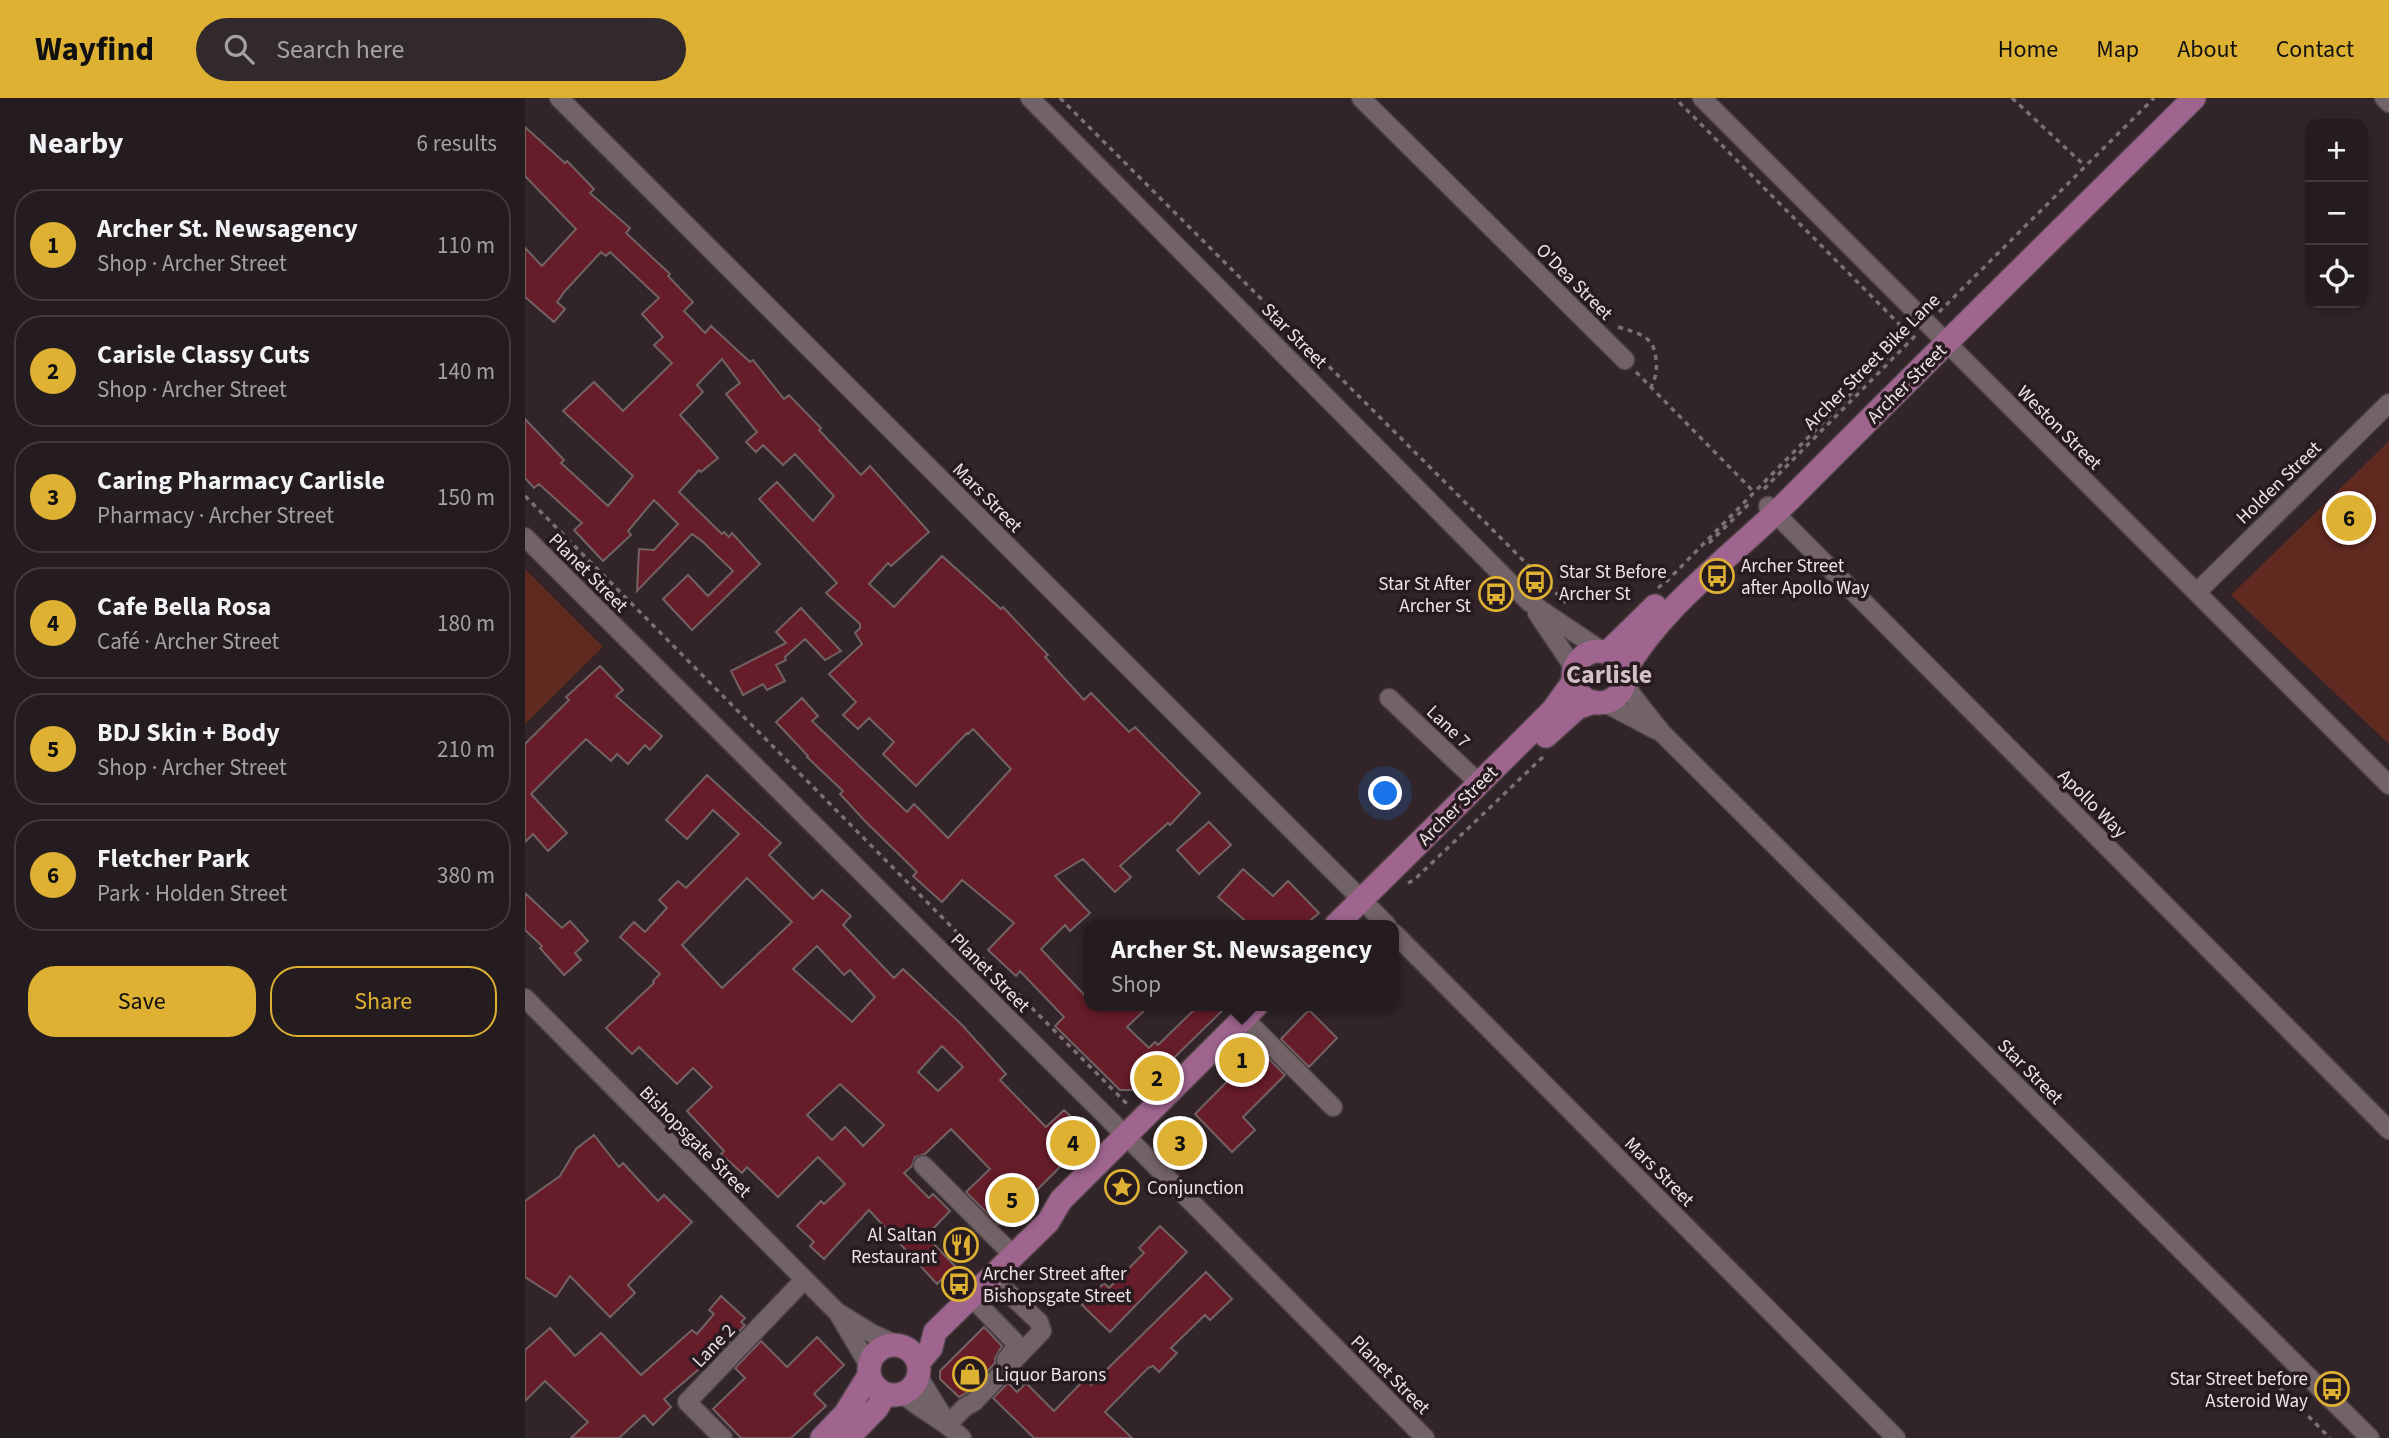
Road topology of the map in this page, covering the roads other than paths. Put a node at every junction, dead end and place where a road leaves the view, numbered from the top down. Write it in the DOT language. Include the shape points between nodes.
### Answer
graph roads {
  1 [pos="559,98"];
  2 [pos="1030,98"];
  3 [pos="1361,98"];
  4 [pos="1702,98"];
  5 [pos="2172,98"];
  6 [pos="2194,98"];
  7 [pos="2383,98"];
  8 [pos="2389,103"];
  9 [pos="1936,334"];
  10 [pos="1625,360"];
  11 [pos="2389,403"];
  12 [pos="1763,502"];
  13 [pos="525,537"];
  14 [pos="2197,592"];
  15 [pos="1529,602"];
  16 [pos="1605,652"];
  17 [pos="1574,675"];
  18 [pos="1624,675"];
  19 [pos="1389,698"];
  20 [pos="1598,702"];
  21 [pos="1662,733"];
  22 [pos="1479,783"];
  23 [pos="2389,785"];
  24 [pos="1368,915"];
  25 [pos="1399,938"];
  26 [pos="525,998"];
  27 [pos="1246,1014"];
  28 [pos="1333,1107"];
  29 [pos="2389,1130"];
  30 [pos="1131,1140"];
  31 [pos="923,1165"];
  32 [pos="1013,1255"];
  33 [pos="992,1277"];
  34 [pos="804,1280"];
  35 [pos="971,1297"];
  36 [pos="837,1312"];
  37 [pos="909,1357"];
  38 [pos="868,1370"];
  39 [pos="894,1394"];
  40 [pos="965,1407"];
  41 [pos="948,1424"];
  42 [pos="723,1438"];
  43 [pos="821,1438"];
  44 [pos="848,1438"];
  45 [pos="962,1438"];
  46 [pos="1425,1438"];
  47 [pos="1896,1438"];
  48 [pos="2370,1438"];
  1 -- 24 [label="street, Mars Street"];
  2 -- 15 [label="street, Star Street"];
  3 -- 10 [label="street, O'Dea Street"];
  4 -- 9 [label="street, Weston Street"];
  5 -- 9 [label="main road, Archer Street"];
  6 -- 9 [label="main road, Archer Street"];
  7 -- 8 [label="street"];
  9 -- 12 [label="main road, Archer Street"];
  9 -- 14 [label="street, Weston Street"];
  11 -- 14 [label="street, Holden Street"];
  12 -- 16 [label="main road, Archer Street"];
  12 -- 18 [label="main road, Archer Street" via="1651,630"];
  12 -- 29 [label="street, Apollo Way"];
  13 -- 30 [label="street, Planet Street"];
  14 -- 23 [label="street, Weston Street"];
  15 -- 16 [label="street, Star Street"];
  15 -- 17 [label="street, Star Street"];
  16 -- 17 [label="main road" via="1585,655"];
  16 -- 18 [label="main road" via="1621,664"];
  17 -- 20 [label="main road" via="1580,695"];
  17 -- 22 [label="main road, Archer Street" via="1553,709"];
  18 -- 20 [label="main road" via="1618,694"];
  18 -- 21 [label="street, Star Street" via="1632,695"];
  19 -- 22 [label="street, Lane 7"];
  20 -- 21 [label="street, Star Street"];
  20 -- 24 [label="main road, Archer Street" via="1577,708 1557,724"];
  21 -- 48 [label="street, Star Street"];
  22 -- 24 [label="main road, Archer Street"];
  25 -- 47 [label="street, Mars Street"];
  26 -- 34 [label="street, Bishopsgate Street"];
  27 -- 28 [label="street"];
  27 -- 30 [label="main road"];
  30 -- 32 [label="main road" via="1072,1210 1048,1222"];
  30 -- 46 [label="street, Planet Street"];
  31 -- 32 [label="street"];
  32 -- 33 [label="main road"];
  33 -- 35 [label="main road"];
  33 -- 40 [label="street" via="1039,1322 1042,1331"];
  34 -- 36 [label="street, Bishopsgate Street"];
  34 -- 42 [label="street, Lane 2" via="687,1402"];
  35 -- 37 [label="main road" via="935,1332 919,1336"];
  35 -- 40 [label="street" via="1012,1337 1015,1348"];
  36 -- 37 [label="street, Bishopsgate Street"];
  36 -- 38 [label="street, Bishopsgate Street"];
  37 -- 38 [label="main road" via="883,1346 874,1353"];
  37 -- 39 [label="main road" via="909,1390"];
  37 -- 41 [label="street"];
  38 -- 39 [label="main road" via="874,1386"];
  38 -- 43 [label="main road" via="845,1414"];
  39 -- 41 [label="street"];
  39 -- 44 [label="main road"];
  40 -- 41 [label="street"];
  41 -- 45 [label="street"];
}
